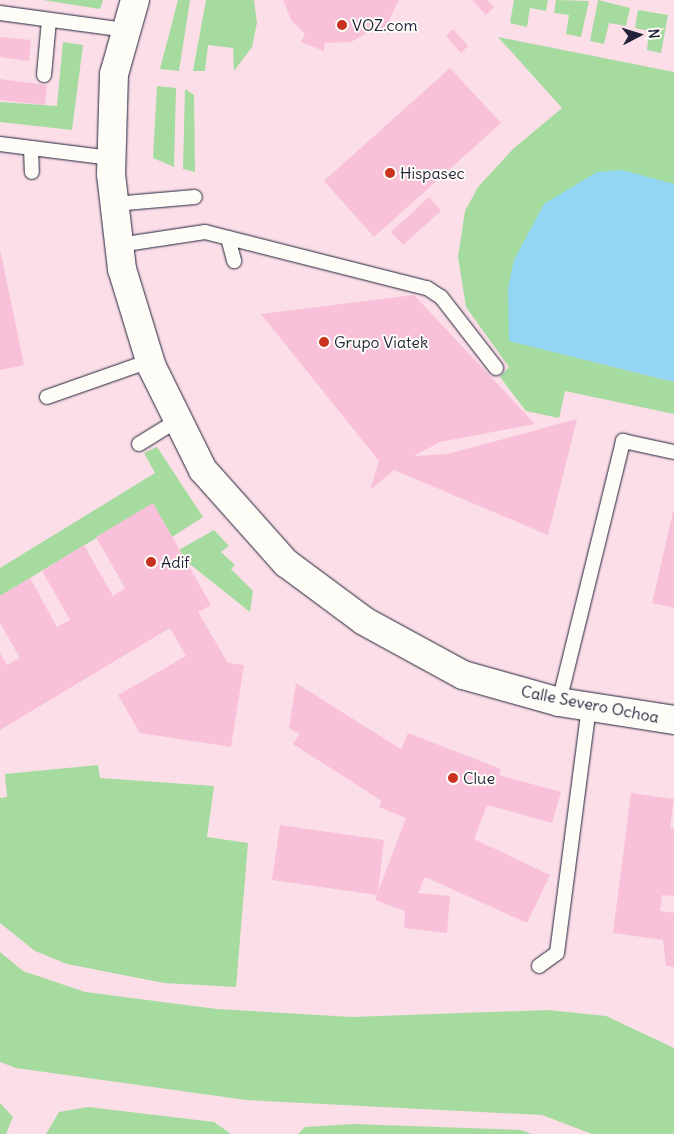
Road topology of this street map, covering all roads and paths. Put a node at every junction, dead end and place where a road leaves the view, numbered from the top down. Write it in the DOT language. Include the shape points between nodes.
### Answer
graph roads {
  1 [pos="135,0"];
  2 [pos="0,13"];
  3 [pos="49,20"];
  4 [pos="125,30"];
  5 [pos="44,75"];
  6 [pos="0,144"];
  7 [pos="31,148"];
  8 [pos="111,158"];
  9 [pos="32,172"];
  10 [pos="195,197"];
  11 [pos="114,204"];
  12 [pos="228,238"];
  13 [pos="119,244"];
  14 [pos="234,261"];
  15 [pos="150,361"];
  16 [pos="496,368"];
  17 [pos="47,397"];
  18 [pos="178,420"];
  19 [pos="139,444"];
  20 [pos="674,452"];
  21 [pos="559,702"];
  22 [pos="589,706"];
  23 [pos="674,720"];
  24 [pos="540,966"];
  1 -- 4 [label="street, Calle Severo Ochoa"];
  2 -- 3 [label="lane"];
  3 -- 4 [label="lane"];
  3 -- 5 [label="lane"];
  4 -- 8 [label="street, Calle Severo Ochoa" via="114,74"];
  6 -- 7 [label="lane"];
  7 -- 8 [label="lane"];
  7 -- 9 [label="lane"];
  8 -- 11 [label="street, Calle Severo Ochoa"];
  10 -- 11 [label="lane"];
  11 -- 13 [label="street, Calle Severo Ochoa"];
  12 -- 13 [label="lane" via="205,232"];
  12 -- 14 [label="lane"];
  12 -- 16 [label="lane" via="350,266 373,278 427,288 441,297"];
  13 -- 15 [label="street, Calle Severo Ochoa"];
  15 -- 17 [label="lane"];
  15 -- 18 [label="street, Calle Severo Ochoa"];
  18 -- 19 [label="lane"];
  18 -- 21 [label="street, Calle Severo Ochoa" via="203,470 286,563 364,621 463,675"];
  20 -- 21 [label="lane" via="623,441"];
  21 -- 22 [label="street, Calle Severo Ochoa"];
  22 -- 23 [label="street, Calle Severo Ochoa"];
  22 -- 24 [label="lane" via="557,953"];
}
